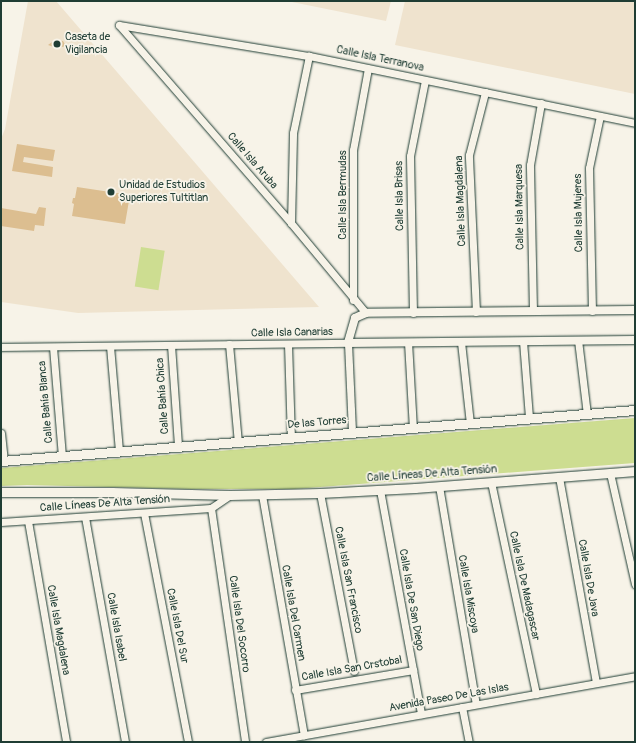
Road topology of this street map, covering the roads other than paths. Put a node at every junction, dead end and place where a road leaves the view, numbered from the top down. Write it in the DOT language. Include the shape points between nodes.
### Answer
graph roads {
  1 [pos="119,25"];
  2 [pos="308,56"];
  3 [pos="368,68"];
  4 [pos="426,80"];
  5 [pos="485,92"];
  6 [pos="540,104"];
  7 [pos="600,116"];
  8 [pos="635,123"];
  9 [pos="291,223"];
  10 [pos="353,300"];
  11 [pos="635,310"];
  12 [pos="533,311"];
  13 [pos="592,311"];
  14 [pos="476,312"];
  15 [pos="366,313"];
  16 [pos="413,313"];
  17 [pos="578,340"];
  18 [pos="635,340"];
  19 [pos="523,341"];
  20 [pos="408,342"];
  21 [pos="461,342"];
  22 [pos="348,343"];
  23 [pos="229,344"];
  24 [pos="288,344"];
  25 [pos="170,345"];
  26 [pos="110,346"];
  27 [pos="1,347"];
  28 [pos="53,347"];
  29 [pos="635,410"];
  30 [pos="587,414"];
  31 [pos="529,418"];
  32 [pos="470,423"];
  33 [pos="412,428"];
  34 [pos="352,432"];
  35 [pos="1,433"];
  36 [pos="291,437"];
  37 [pos="238,442"];
  38 [pos="178,446"];
  39 [pos="119,451"];
  40 [pos="62,456"];
  41 [pos="2,461"];
  42 [pos="635,471"];
  43 [pos="610,473"];
  44 [pos="559,477"];
  45 [pos="491,482"];
  46 [pos="439,486"];
  47 [pos="380,490"];
  48 [pos="1,492"];
  49 [pos="320,493"];
  50 [pos="230,495"];
  51 [pos="262,495"];
  52 [pos="211,508"];
  53 [pos="144,513"];
  54 [pos="84,517"];
  55 [pos="28,521"];
  56 [pos="1,522"];
  57 [pos="635,584"];
  58 [pos="354,670"];
  59 [pos="413,670"];
  60 [pos="635,676"];
  61 [pos="596,683"];
  62 [pos="295,690"];
  63 [pos="536,694"];
  64 [pos="476,704"];
  65 [pos="462,707"];
  66 [pos="421,714"];
  67 [pos="304,735"];
  68 [pos="66,742"];
  69 [pos="125,742"];
  70 [pos="188,742"];
  71 [pos="245,742"];
  72 [pos="266,742"];
  73 [pos="469,742"];
  1 -- 2 [label="street, Calle Isla Terranova"];
  1 -- 9 [label="street, Calle Isla Aruba"];
  2 -- 3 [label="street, Calle Isla Terranova"];
  2 -- 9 [label="street" via="293,133"];
  3 -- 4 [label="street, Calle Isla Terranova"];
  3 -- 10 [label="street, Calle Isla Bermudas" via="353,150"];
  4 -- 5 [label="street, Calle Isla Terranova"];
  4 -- 16 [label="street, Calle Isla Brisas" via="410,156"];
  5 -- 6 [label="street, Calle Isla Terranova"];
  5 -- 14 [label="street, Calle Isla Magdalena" via="469,155"];
  6 -- 7 [label="street, Calle Isla Terranova"];
  6 -- 12 [label="street, Calle Isla Marquesa" via="530,165"];
  7 -- 8 [label="street, Calle Isla Terranova"];
  7 -- 13 [label="street, Calle Isla Mujeres" via="589,168"];
  9 -- 10 [label="street, Calle Isla Aruba"];
  10 -- 15 [label="street, Calle Isla Aruba"];
  11 -- 13 [label="street"];
  12 -- 13 [label="street"];
  12 -- 14 [label="street"];
  14 -- 16 [label="street"];
  15 -- 16 [label="street"];
  15 -- 22 [label="street, Calle Isla Canarias" via="354,318"];
  17 -- 18 [label="street"];
  17 -- 19 [label="street"];
  17 -- 30 [label="street"];
  19 -- 21 [label="street"];
  19 -- 31 [label="street"];
  20 -- 21 [label="street"];
  20 -- 22 [label="street"];
  20 -- 33 [label="street"];
  21 -- 32 [label="street"];
  22 -- 24 [label="street, Calle Isla Canarias"];
  22 -- 34 [label="street"];
  23 -- 24 [label="street, Calle Isla Canarias"];
  23 -- 25 [label="street, Calle Isla Canarias"];
  23 -- 37 [label="street"];
  24 -- 36 [label="street"];
  25 -- 26 [label="street, Calle Isla Canarias"];
  25 -- 38 [label="street, Calle Bahía Chica"];
  26 -- 28 [label="street, Calle Isla Canarias"];
  26 -- 39 [label="street"];
  27 -- 28 [label="street, Calle Isla Canarias"];
  28 -- 40 [label="street, Calle Bahía Blanca"];
  29 -- 30 [label="main road, De las Torres"];
  30 -- 31 [label="main road, De las Torres"];
  31 -- 32 [label="main road, De las Torres"];
  32 -- 33 [label="main road, De las Torres"];
  33 -- 34 [label="main road, De las Torres"];
  34 -- 36 [label="main road, De las Torres"];
  35 -- 41 [label="street"];
  36 -- 37 [label="main road, De las Torres"];
  37 -- 38 [label="main road, De las Torres"];
  38 -- 39 [label="main road, De las Torres"];
  39 -- 40 [label="main road, De las Torres"];
  40 -- 41 [label="main road, De las Torres"];
  42 -- 43 [label="main road, Calle Líneas De Alta Tensión"];
  43 -- 44 [label="main road, Calle Líneas De Alta Tensión"];
  43 -- 57 [label="street"];
  44 -- 45 [label="main road, Calle Líneas De Alta Tensión"];
  44 -- 61 [label="street, Calle Isla De Java"];
  45 -- 46 [label="main road, Calle Líneas De Alta Tensión"];
  45 -- 63 [label="street, Calle Isla De Madagascar"];
  46 -- 47 [label="main road, Calle Líneas De Alta Tensión"];
  46 -- 64 [label="street, Calle Isla Miscoya"];
  47 -- 49 [label="main road, Calle Líneas De Alta Tensión"];
  47 -- 59 [label="street, Calle Isla De San Diego"];
  48 -- 50 [label="main road, Calle Líneas De Alta Tensión"];
  49 -- 51 [label="main road, Calle Líneas De Alta Tensión"];
  49 -- 58 [label="street, Calle Isla San Francisco"];
  50 -- 51 [label="main road, Calle Líneas De Alta Tensión"];
  50 -- 52 [label="street"];
  51 -- 62 [label="street, Calle Isla Del Carmen"];
  52 -- 53 [label="street, Calle Líneas De Alta Tensión"];
  52 -- 71 [label="street, Calle Isla Del Socorro"];
  53 -- 54 [label="street, Calle Líneas De Alta Tensión"];
  53 -- 70 [label="street, Calle Isla Del Sur"];
  54 -- 55 [label="street, Calle Líneas De Alta Tensión"];
  54 -- 69 [label="street, Calle Isla Isabel"];
  55 -- 56 [label="street, Calle Líneas De Alta Tensión"];
  55 -- 68 [label="street, Calle Isla Magdalena"];
  59 -- 62 [label="street, Calle Isla San Crstobal"];
  59 -- 66 [label="street, Calle Isla De San Diego"];
  60 -- 61 [label="street, Avenida Paseo De Las Islas"];
  61 -- 63 [label="street, Avenida Paseo De Las Islas"];
  62 -- 67 [label="street, Calle Isla Del Carmen"];
  63 -- 64 [label="street, Avenida Paseo De Las Islas"];
  64 -- 65 [label="street, Avenida Paseo De Las Islas"];
  65 -- 66 [label="street, Avenida Paseo De Las Islas"];
  65 -- 73 [label="street"];
  66 -- 67 [label="street, Avenida Paseo De Las Islas"];
  67 -- 72 [label="street, Avenida Paseo De Las Islas"];
}
